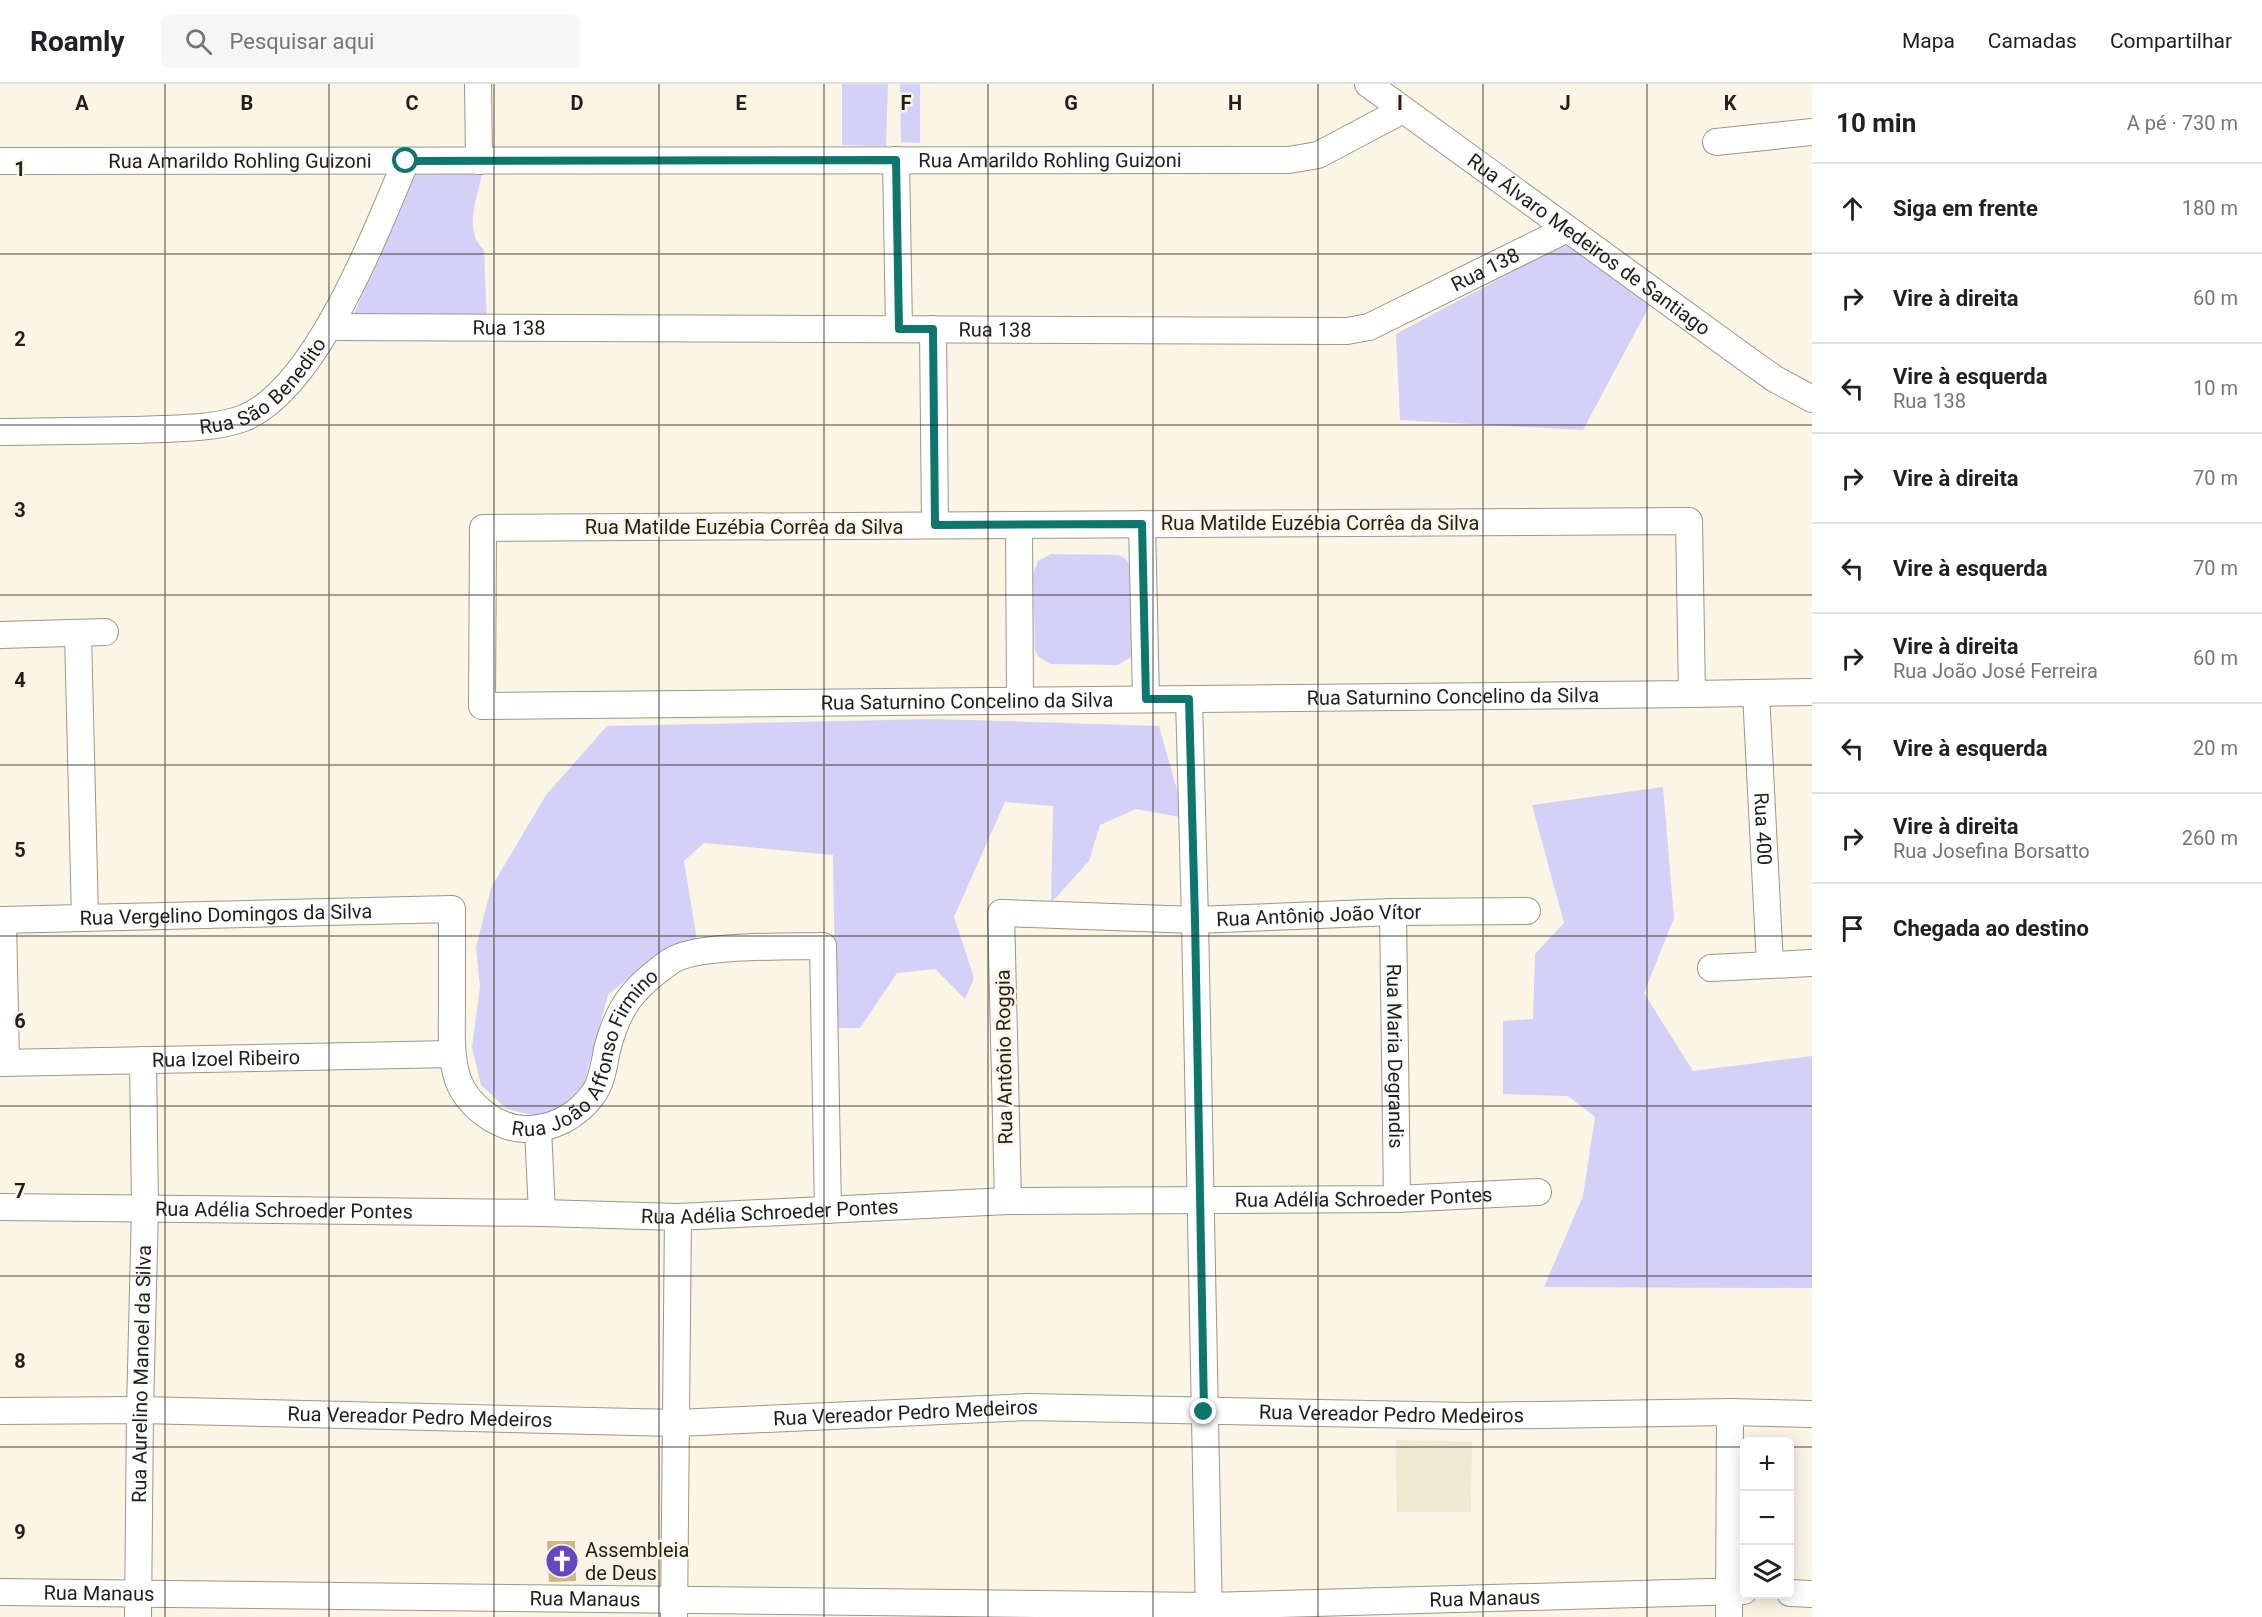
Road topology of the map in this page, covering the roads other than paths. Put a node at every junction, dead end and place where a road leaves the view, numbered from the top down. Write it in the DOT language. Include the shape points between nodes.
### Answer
graph roads {
  1 [pos="478,84"];
  2 [pos="1368,84"];
  3 [pos="1403,110"];
  4 [pos="1812,132"];
  5 [pos="1716,142"];
  6 [pos="896,160"];
  7 [pos="0,161"];
  8 [pos="406,161"];
  9 [pos="479,161"];
  10 [pos="1567,230"];
  11 [pos="329,327"];
  12 [pos="899,329"];
  13 [pos="933,329"];
  14 [pos="1812,399"];
  15 [pos="0,432"];
  16 [pos="1142,524"];
  17 [pos="935,525"];
  18 [pos="1019,525"];
  19 [pos="105,632"];
  20 [pos="78,633"];
  21 [pos="0,635"];
  22 [pos="1812,692"];
  23 [pos="1756,693"];
  24 [pos="1692,694"];
  25 [pos="1146,699"];
  26 [pos="1189,699"];
  27 [pos="1020,700"];
  28 [pos="482,706"];
  29 [pos="452,909"];
  30 [pos="1527,911"];
  31 [pos="1393,912"];
  32 [pos="1001,913"];
  33 [pos="85,918"];
  34 [pos="1,920"];
  35 [pos="1195,920"];
  36 [pos="1812,963"];
  37 [pos="1770,965"];
  38 [pos="1711,968"];
  39 [pos="452,1054"];
  40 [pos="142,1060"];
  41 [pos="3,1063"];
  42 [pos="538,1129"];
  43 [pos="1538,1192"];
  44 [pos="1397,1199"];
  45 [pos="1008,1201"];
  46 [pos="1201,1201"];
  47 [pos="0,1207"];
  48 [pos="145,1208"];
  49 [pos="828,1210"];
  50 [pos="542,1213"];
  51 [pos="678,1217"];
  52 [pos="140,1410"];
  53 [pos="0,1411"];
  54 [pos="1204,1412"];
  55 [pos="1730,1412"];
  56 [pos="1812,1414"];
  57 [pos="677,1423"];
  58 [pos="1737,1590"];
  59 [pos="0,1592"];
  60 [pos="1794,1593"];
  61 [pos="1812,1594"];
  62 [pos="138,1605"];
  63 [pos="673,1609"];
  64 [pos="1209,1612"];
  65 [pos="1729,1617"];
  1 -- 9 [label="street"];
  2 -- 3 [label="street, Rua Álvaro Medeiros de Santiago"];
  3 -- 6 [label="street, Rua Amarildo Rohling Guizoni" via="1307,159"];
  3 -- 10 [label="street, Rua Álvaro Medeiros de Santiago"];
  4 -- 5 [label="street"];
  6 -- 9 [label="street, Rua Amarildo Rohling Guizoni"];
  6 -- 12 [label="street"];
  7 -- 8 [label="street, Rua Amarildo Rohling Guizoni"];
  8 -- 9 [label="street, Rua Amarildo Rohling Guizoni"];
  8 -- 11 [label="street, Rua São Benedito" via="369,248"];
  10 -- 13 [label="street, Rua 138" via="1369,327 1347,331"];
  10 -- 14 [label="street, Rua Álvaro Medeiros de Santiago" via="1775,379"];
  11 -- 12 [label="street, Rua 138"];
  11 -- 15 [label="street, Rua São Benedito" via="298,375 265,406 244,418 193,428"];
  12 -- 13 [label="street, Rua 138"];
  13 -- 17 [label="street"];
  16 -- 18 [label="street, Rua Matilde Euzébia Corrêa da Silva"];
  16 -- 24 [label="street, Rua Matilde Euzébia Corrêa da Silva" via="1689,521"];
  16 -- 25 [label="street"];
  17 -- 18 [label="street, Rua Matilde Euzébia Corrêa da Silva"];
  17 -- 28 [label="street, Rua Matilde Euzébia Corrêa da Silva" via="483,528"];
  18 -- 27 [label="street"];
  19 -- 20 [label="street"];
  20 -- 21 [label="street"];
  20 -- 33 [label="street"];
  22 -- 23 [label="street, Rua Saturnino Concelino da Silva"];
  23 -- 24 [label="street, Rua Saturnino Concelino da Silva"];
  23 -- 37 [label="street, Rua 400"];
  24 -- 26 [label="street, Rua Saturnino Concelino da Silva"];
  25 -- 26 [label="street, Rua Saturnino Concelino da Silva"];
  25 -- 27 [label="street, Rua Saturnino Concelino da Silva"];
  26 -- 35 [label="street"];
  27 -- 28 [label="street, Rua Saturnino Concelino da Silva"];
  29 -- 33 [label="street, Rua Vergelino Domingos da Silva"];
  29 -- 39 [label="street, Rua João Affonso Firmino"];
  30 -- 31 [label="street, Rua Antônio João Vítor"];
  31 -- 35 [label="street, Rua Antônio João Vítor"];
  31 -- 44 [label="street, Rua Maria Degrandis"];
  32 -- 35 [label="street, Rua Antônio João Vítor"];
  32 -- 45 [label="street, Rua Antônio Roggia"];
  33 -- 34 [label="street, Rua Vergelino Domingos da Silva"];
  34 -- 41 [label="street"];
  35 -- 46 [label="street"];
  36 -- 37 [label="street"];
  37 -- 38 [label="street"];
  39 -- 40 [label="street, Rua Izoel Ribeiro"];
  39 -- 42 [label="street, Rua João Affonso Firmino" via="459,1082 486,1115 511,1127"];
  40 -- 41 [label="street, Rua Izoel Ribeiro"];
  40 -- 48 [label="street, Rua Aurelino Manoel da Silva"];
  42 -- 49 [label="street, Rua João Affonso Firmino" via="572,1116 595,1092 622,1008 634,992 672,961 694,952 823,946"];
  42 -- 50 [label="street"];
  43 -- 44 [label="street, Rua Adélia Schroeder Pontes"];
  44 -- 46 [label="street, Rua Adélia Schroeder Pontes"];
  45 -- 46 [label="street, Rua Adélia Schroeder Pontes"];
  45 -- 49 [label="street, Rua Adélia Schroeder Pontes"];
  46 -- 54 [label="street"];
  47 -- 48 [label="street, Rua Adélia Schroeder Pontes"];
  48 -- 50 [label="street, Rua Adélia Schroeder Pontes"];
  48 -- 52 [label="street, Rua Aurelino Manoel da Silva"];
  49 -- 51 [label="street, Rua Adélia Schroeder Pontes"];
  50 -- 51 [label="street, Rua Adélia Schroeder Pontes"];
  51 -- 57 [label="street"];
  52 -- 53 [label="street, Rua Vereador Pedro Medeiros"];
  52 -- 57 [label="street, Rua Vereador Pedro Medeiros"];
  52 -- 62 [label="street, Rua Aurelino Manoel da Silva"];
  54 -- 55 [label="street, Rua Vereador Pedro Medeiros" via="1468,1416"];
  54 -- 57 [label="street, Rua Vereador Pedro Medeiros" via="1028,1407"];
  54 -- 64 [label="street"];
  55 -- 56 [label="street, Rua Vereador Pedro Medeiros"];
  55 -- 58 [label="street"];
  57 -- 63 [label="street"];
  58 -- 64 [label="street, Rua Manaus"];
  58 -- 65 [label="street"];
  59 -- 62 [label="street, Rua Manaus"];
  60 -- 61 [label="street"];
  62 -- 63 [label="street, Rua Manaus"];
  63 -- 64 [label="street, Rua Manaus"];
}
